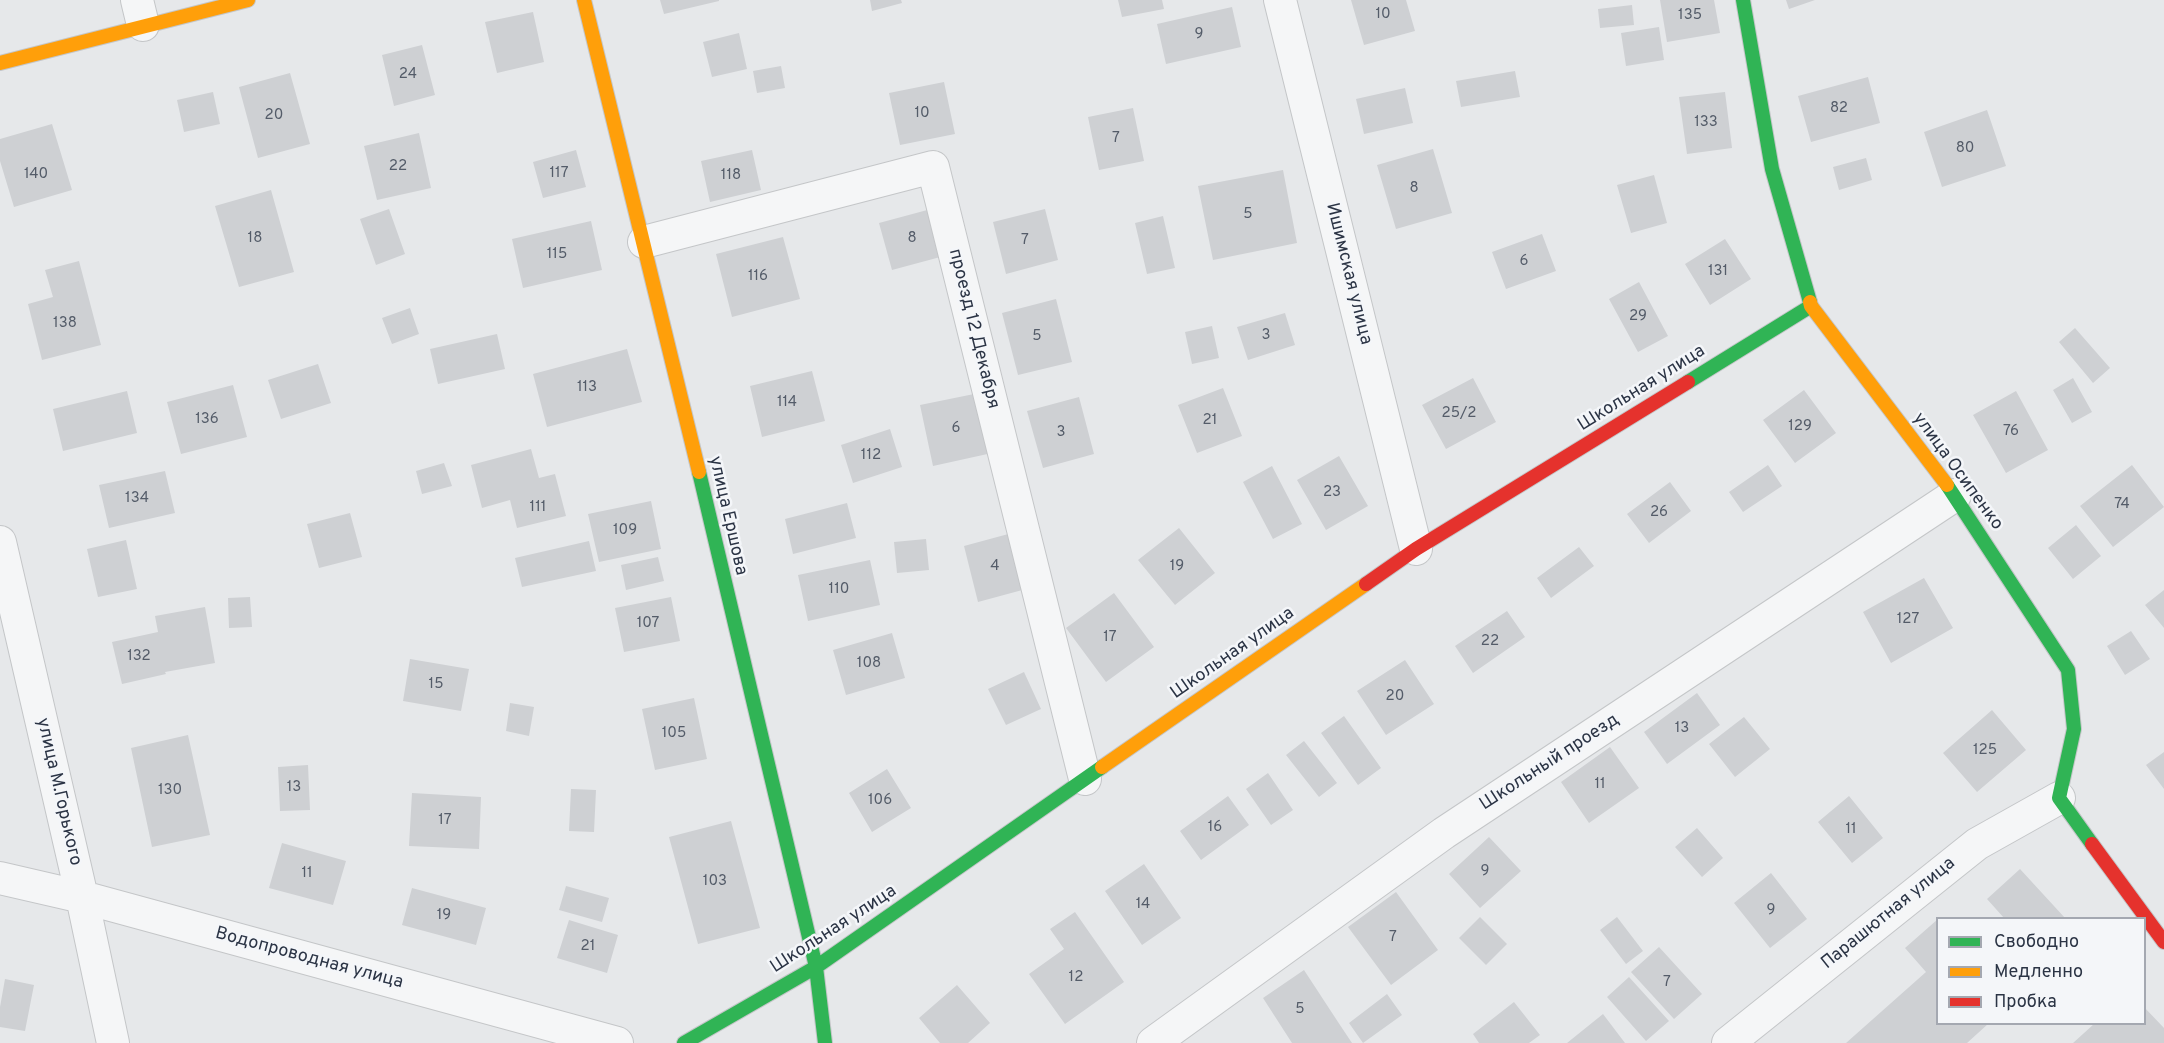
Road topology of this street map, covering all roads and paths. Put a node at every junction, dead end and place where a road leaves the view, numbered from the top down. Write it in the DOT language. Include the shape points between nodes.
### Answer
graph roads {
  1 [pos="248,0"];
  2 [pos="584,0"];
  3 [pos="1280,0"];
  4 [pos="1743,0"];
  5 [pos="140,13"];
  6 [pos="0,63"];
  7 [pos="644,242"];
  8 [pos="1811,306"];
  9 [pos="1955,495"];
  10 [pos="0,542"];
  11 [pos="1416,549"];
  12 [pos="1085,779"];
  13 [pos="2059,798"];
  14 [pos="0,878"];
  15 [pos="82,897"];
  16 [pos="2146,917"];
  17 [pos="2146,917"];
  18 [pos="2164,942"];
  19 [pos="816,967"];
  20 [pos="114,1043"];
  21 [pos="616,1043"];
  22 [pos="684,1043"];
  23 [pos="825,1043"];
  24 [pos="1153,1043"];
  25 [pos="1728,1043"];
  1 -- 5 [label="street"];
  2 -- 7 [label="street, улица Ершова"];
  3 -- 11 [label="street, Ишимская улица"];
  4 -- 8 [label="street, улица Осипенко" via="1772,169"];
  5 -- 6 [label="street"];
  7 -- 12 [label="street, проезд 12 Декабря" via="933,167"];
  7 -- 19 [label="street, улица Ершова"];
  8 -- 9 [label="street, улица Осипенко"];
  8 -- 11 [label="street, Школьная улица"];
  9 -- 13 [label="street, улица Осипенко" via="2068,670 2074,729"];
  9 -- 24 [label="street, Школьный проезд" via="1444,832"];
  10 -- 15 [label="street, улица М.Горького"];
  11 -- 12 [label="street, Школьная улица"];
  12 -- 19 [label="street, Школьная улица"];
  13 -- 16 [label="street"];
  13 -- 25 [label="street, Парашютная улица" via="1977,844"];
  14 -- 15 [label="street, Водопроводная улица"];
  15 -- 20 [label="street, улица М.Горького"];
  15 -- 21 [label="street, Водопроводная улица"];
  17 -- 18 [label="street"];
  19 -- 22 [label="street, Школьная улица"];
  19 -- 23 [label="street, улица Ершова"];
}
